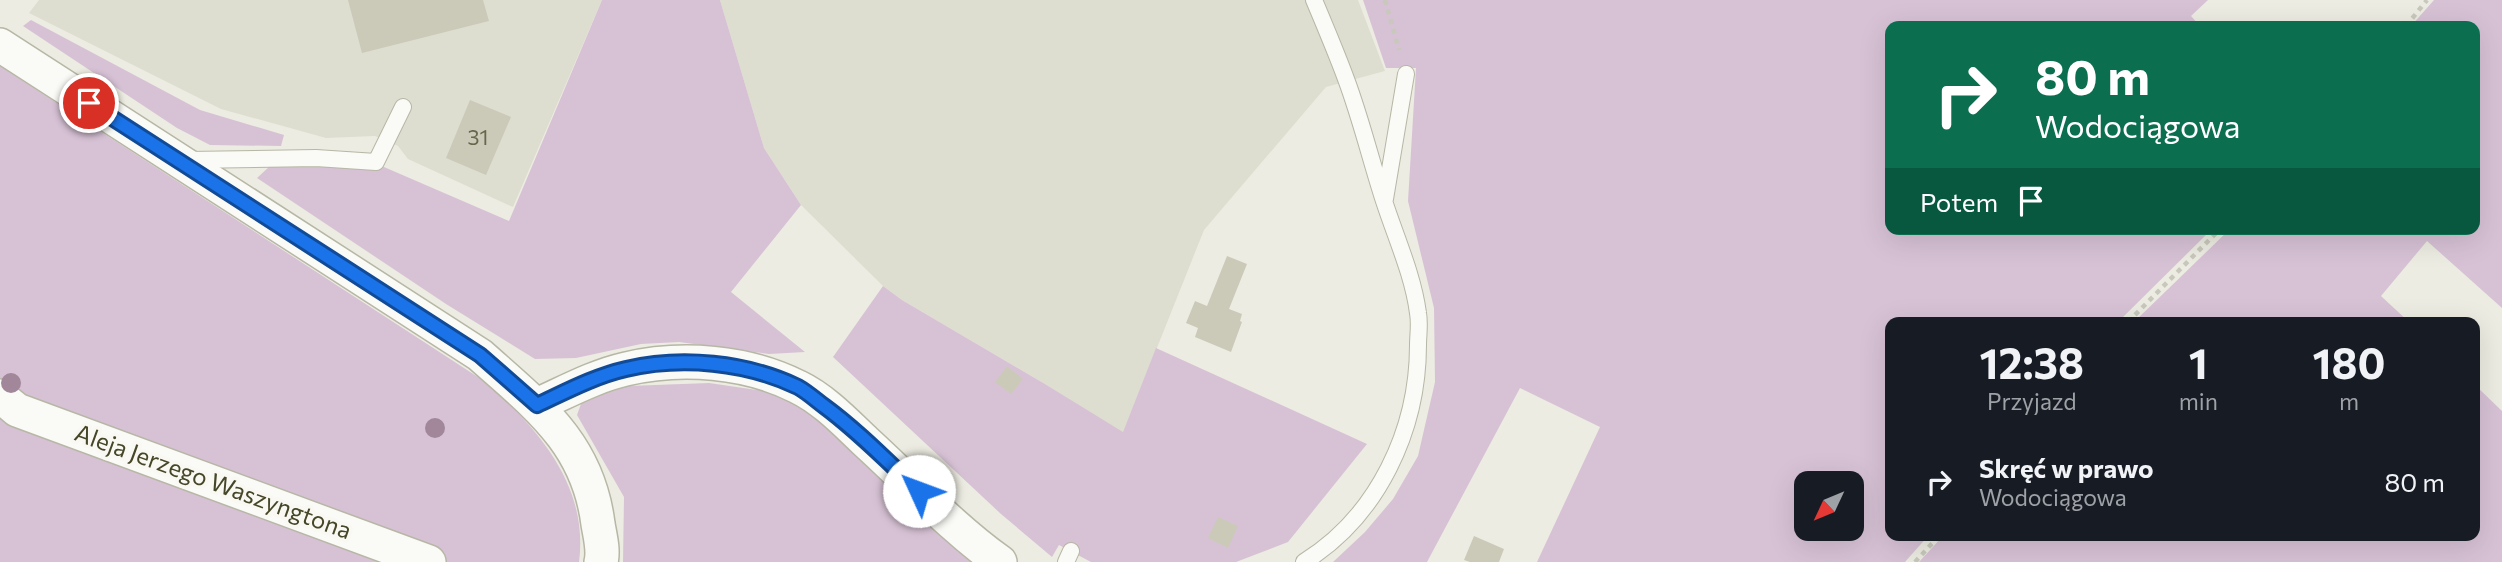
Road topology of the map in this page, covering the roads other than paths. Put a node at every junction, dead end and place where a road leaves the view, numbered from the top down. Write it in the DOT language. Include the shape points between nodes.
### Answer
graph roads {
  1 [pos="1314,0"];
  2 [pos="0,45"];
  3 [pos="1406,74"];
  4 [pos="402,107"];
  5 [pos="179,161"];
  6 [pos="1385,202"];
  7 [pos="0,396"];
  8 [pos="537,405"];
  9 [pos="429,562"];
  10 [pos="601,562"];
  11 [pos="1000,562"];
  12 [pos="1304,562"];
  1 -- 6 [label="lane" via="1347,80"];
  2 -- 5 [label="street"];
  3 -- 6 [label="lane"];
  4 -- 5 [label="lane" via="376,162 316,158"];
  5 -- 8 [label="street" via="480,355"];
  6 -- 12 [label="lane" via="1418,314 1413,406 1398,453 1376,489 1347,527"];
  7 -- 9 [label="street, Aleja Jerzego Waszyngtona" via="17,410"];
  8 -- 10 [label="street" via="574,449 595,498"];
  8 -- 11 [label="street" via="626,369 705,363 761,373 800,388 840,418"];
}
